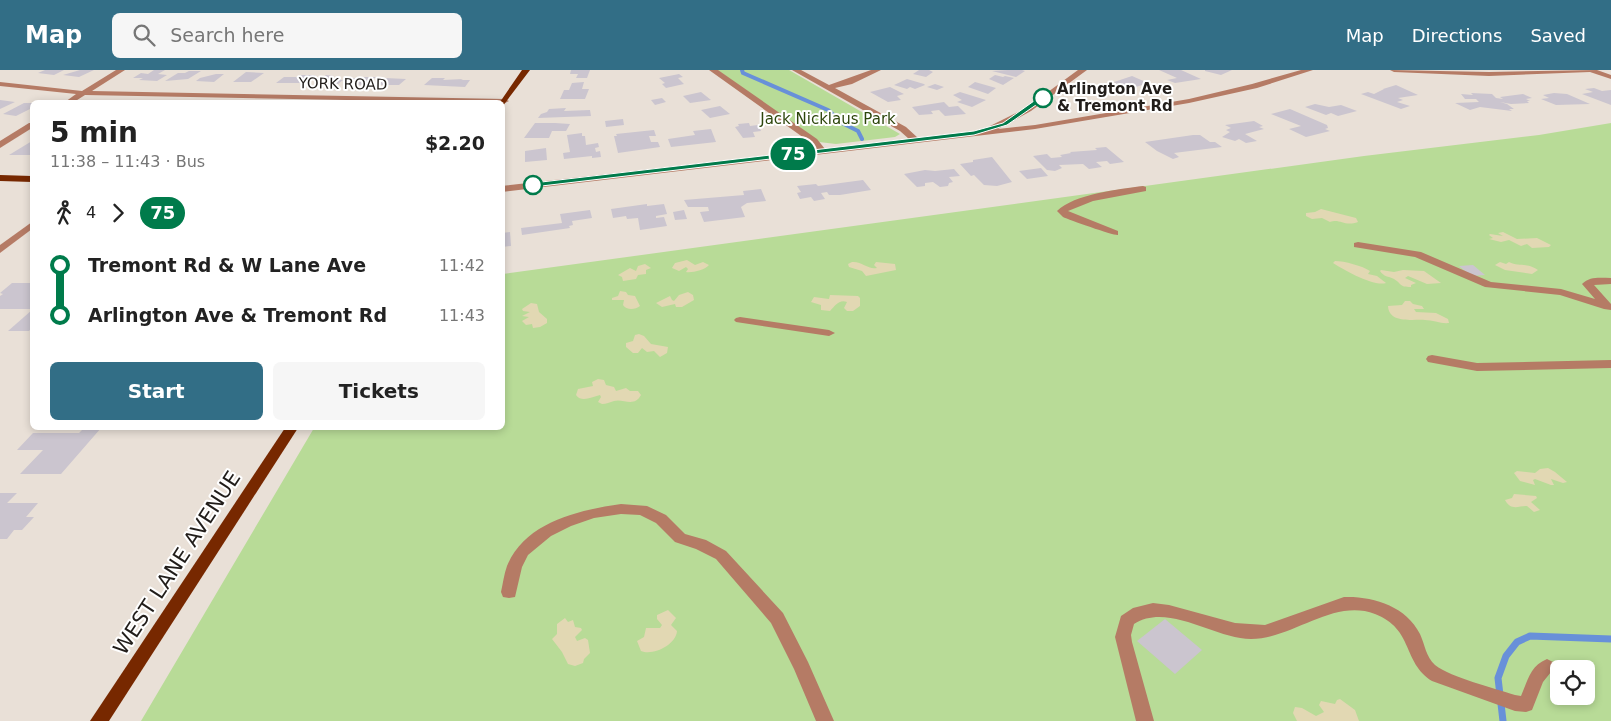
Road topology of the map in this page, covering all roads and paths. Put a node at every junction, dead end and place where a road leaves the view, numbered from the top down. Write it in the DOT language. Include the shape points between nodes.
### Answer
graph roads {
  1 [pos="121,70"];
  2 [pos="526,70"];
  3 [pos="713,70"];
  4 [pos="796,70"];
  5 [pos="877,70"];
  6 [pos="1083,70"];
  7 [pos="1309,70"];
  8 [pos="1394,70"];
  9 [pos="1590,70"];
  10 [pos="1611,77"];
  11 [pos="0,84"];
  12 [pos="828,88"];
  13 [pos="84,93"];
  14 [pos="72,100"];
  15 [pos="378,100"];
  16 [pos="505,102"];
  17 [pos="1020,114"];
  18 [pos="1064,122"];
  19 [pos="30,126"];
  20 [pos="974,133"];
  21 [pos="915,140"];
  22 [pos="0,145"];
  23 [pos="822,151"];
  24 [pos="0,178"];
  25 [pos="30,179"];
  26 [pos="505,189"];
  27 [pos="1142,189"];
  28 [pos="30,227"];
  29 [pos="1114,233"];
  30 [pos="1358,245"];
  31 [pos="0,250"];
  32 [pos="1611,281"];
  33 [pos="1610,308"];
  34 [pos="740,320"];
  35 [pos="829,333"];
  36 [pos="1432,359"];
  37 [pos="1611,364"];
  38 [pos="290,430"];
  39 [pos="509,592"];
  40 [pos="1547,667"];
  41 [pos="99,721"];
  42 [pos="825,721"];
  43 [pos="1145,721"];
  1 -- 13 [label="street"];
  2 -- 16 [label="main road"];
  3 -- 23 [label="street" via="814,141"];
  4 -- 12 [label="street"];
  5 -- 12 [label="street"];
  6 -- 17 [label="street"];
  7 -- 18 [label="street" via="1189,101"];
  8 -- 9 [label="street" via="1489,74"];
  9 -- 10 [label="street"];
  11 -- 13 [label="street, YORK ROAD"];
  12 -- 21 [label="street" via="903,129"];
  13 -- 14 [label="street"];
  13 -- 15 [label="street, YORK ROAD"];
  17 -- 18 [label="street"];
  17 -- 20 [label="street" via="1005,124"];
  18 -- 20 [label="street"];
  19 -- 22 [label="street"];
  20 -- 21 [label="street"];
  21 -- 23 [label="street"];
  23 -- 26 [label="street"];
  24 -- 25 [label="main road"];
  27 -- 29 [label="street" via="1112,194 1062,211"];
  28 -- 31 [label="street"];
  30 -- 33 [label="street" via="1417,254 1489,285 1561,292"];
  32 -- 33 [label="street" via="1587,284"];
  34 -- 35 [label="street"];
  36 -- 37 [label="street" via="1477,367"];
  38 -- 41 [label="main road, WEST LANE AVENUE"];
  39 -- 42 [label="street" via="514,566 523,551 546,532 594,513 642,510 661,519 680,538 701,544 721,555 776,618"];
  40 -- 43 [label="street" via="1538,672 1526,704 1515,703 1426,669 1406,628 1393,616 1361,602 1333,606 1278,628 1249,633 1183,614 1140,611 1127,620 1123,635"];
}
